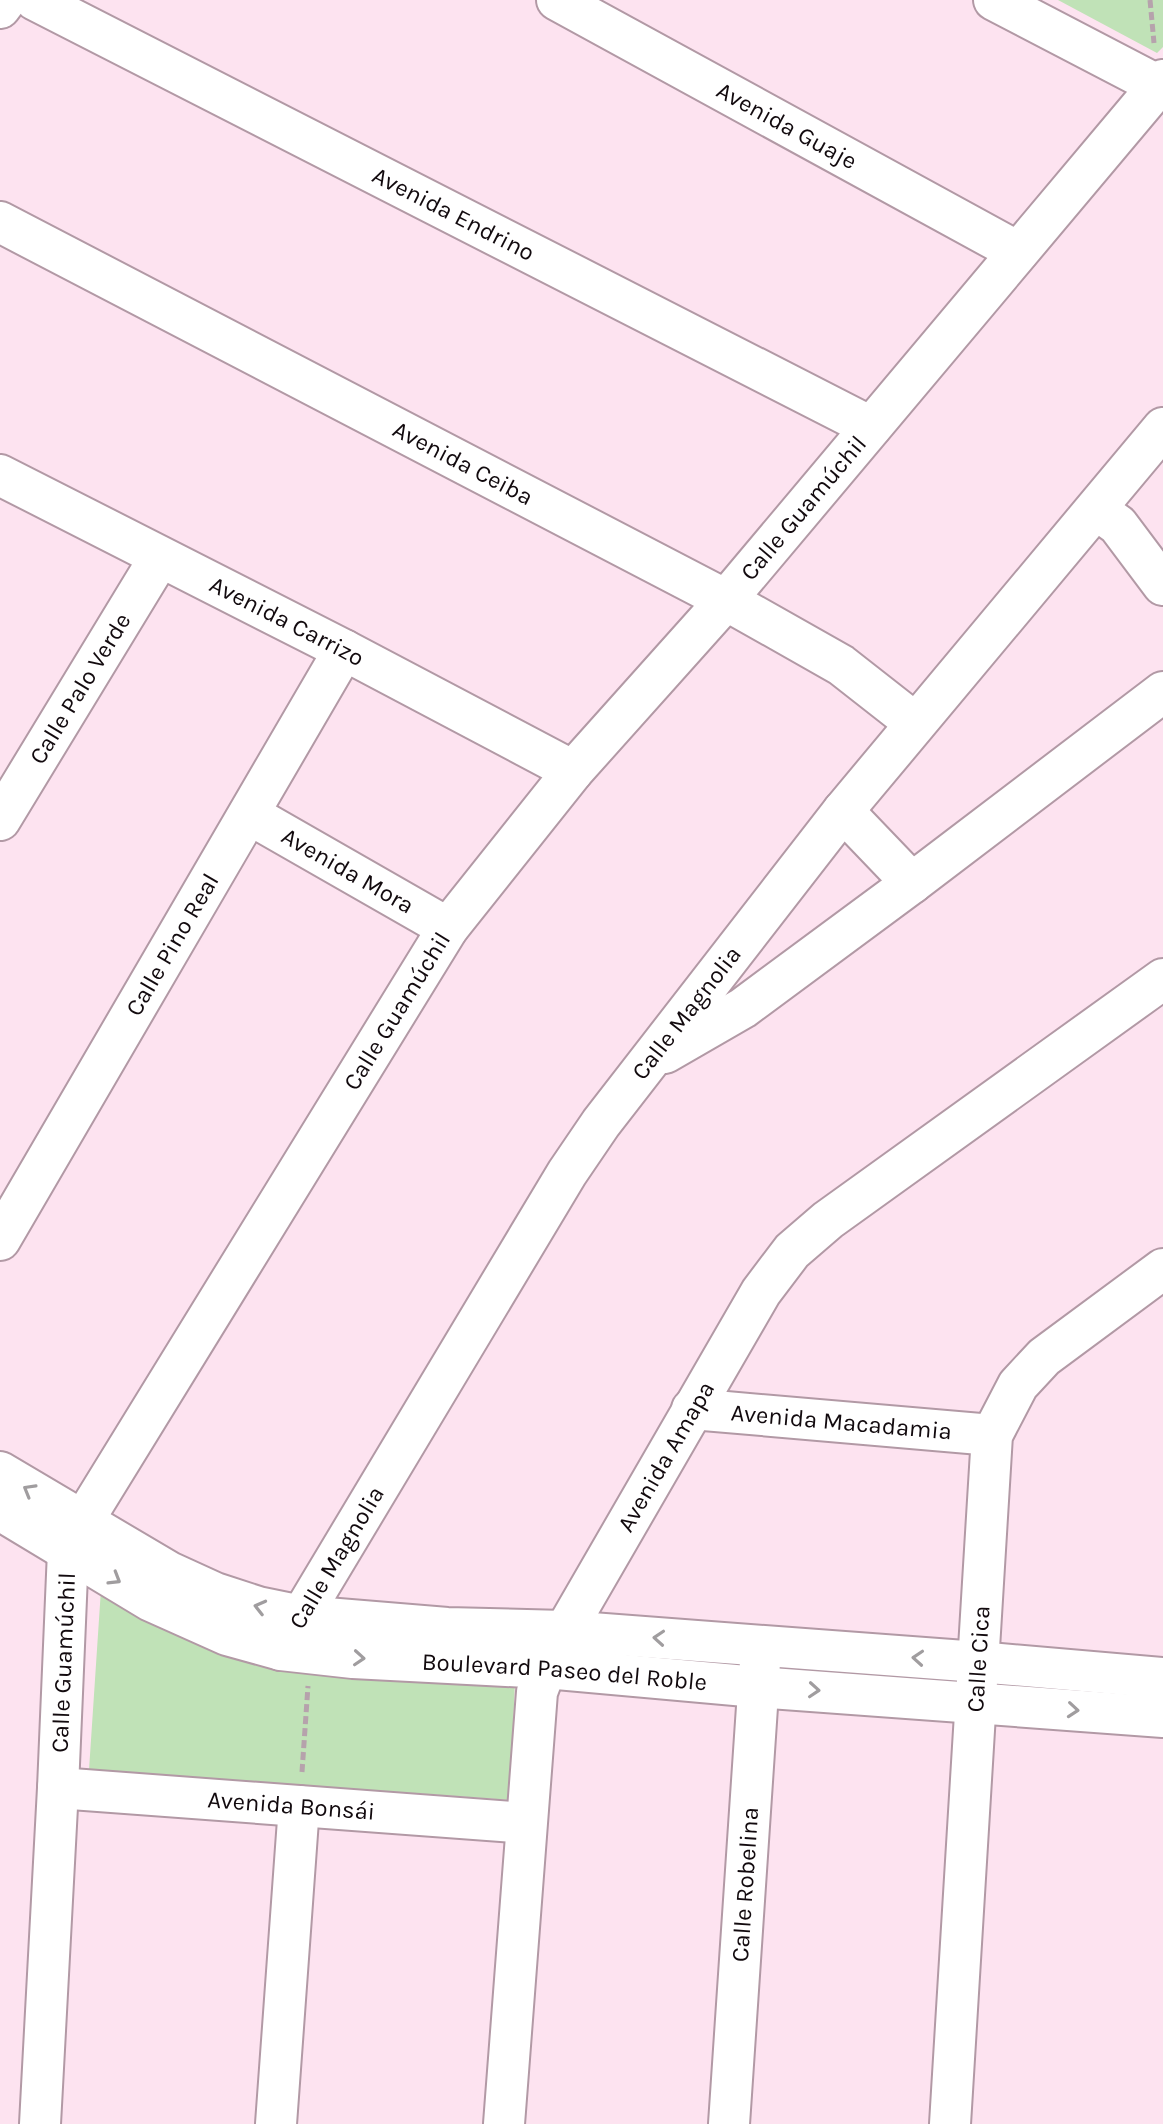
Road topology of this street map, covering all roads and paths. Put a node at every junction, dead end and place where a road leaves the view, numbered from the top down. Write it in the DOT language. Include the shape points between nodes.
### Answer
graph roads {
  1 [pos="6,0"];
  2 [pos="35,0"];
  3 [pos="557,0"];
  4 [pos="994,0"];
  5 [pos="0,8"];
  6 [pos="1161,85"];
  7 [pos="0,222"];
  8 [pos="1018,252"];
  9 [pos="871,427"];
  10 [pos="1163,428"];
  11 [pos="0,475"];
  12 [pos="1097,510"];
  13 [pos="160,557"];
  14 [pos="1163,585"];
  15 [pos="726,600"];
  16 [pos="344,650"];
  17 [pos="1163,692"];
  18 [pos="915,723"];
  19 [pos="573,771"];
  20 [pos="843,811"];
  21 [pos="249,814"];
  22 [pos="0,820"];
  23 [pos="912,883"];
  24 [pos="448,928"];
  25 [pos="1163,979"];
  26 [pos="647,1063"];
  27 [pos="0,1240"];
  28 [pos="1163,1269"];
  29 [pos="692,1409"];
  30 [pos="992,1435"];
  31 [pos="0,1472"];
  32 [pos="0,1510"];
  33 [pos="76,1536"];
  34 [pos="565,1631"];
  35 [pos="298,1640"];
  36 [pos="761,1646"];
  37 [pos="978,1662"];
  38 [pos="546,1668"];
  39 [pos="1163,1678"];
  40 [pos="757,1687"];
  41 [pos="975,1701"];
  42 [pos="1163,1717"];
  43 [pos="58,1788"];
  44 [pos="299,1806"];
  45 [pos="526,1823"];
  46 [pos="40,2124"];
  47 [pos="276,2124"];
  48 [pos="504,2124"];
  49 [pos="729,2124"];
  50 [pos="950,2124"];
  1 -- 5 [label="street"];
  2 -- 9 [label="street, Avenida Endrino"];
  3 -- 8 [label="street, Avenida Guaje"];
  4 -- 6 [label="street"];
  6 -- 8 [label="street, Calle Guamúchil"];
  7 -- 15 [label="street, Avenida Ceiba"];
  8 -- 9 [label="street, Calle Guamúchil"];
  9 -- 15 [label="street, Calle Guamúchil"];
  10 -- 12 [label="street, Calle Magnolia"];
  11 -- 13 [label="street, Avenida Carrizo"];
  12 -- 14 [label="street" via="1118,525"];
  12 -- 18 [label="street, Calle Magnolia"];
  13 -- 16 [label="street, Avenida Carrizo"];
  13 -- 22 [label="street, Calle Palo Verde"];
  15 -- 18 [label="street, Avenida Ceiba" via="841,665"];
  15 -- 19 [label="street, Calle Guamúchil"];
  16 -- 19 [label="street, Avenida Carrizo"];
  16 -- 21 [label="street, Calle Pino Real"];
  17 -- 23 [label="street"];
  18 -- 20 [label="street, Calle Magnolia"];
  19 -- 24 [label="street, Calle Guamúchil"];
  20 -- 23 [label="street"];
  20 -- 26 [label="street, Calle Magnolia"];
  21 -- 24 [label="street, Avenida Mora"];
  21 -- 27 [label="street, Calle Pino Real"];
  23 -- 26 [label="street" via="743,1008"];
  24 -- 33 [label="street, Calle Guamúchil"];
  25 -- 29 [label="street, Avenida Amapa" via="792,1251 761,1292"];
  26 -- 35 [label="street, Calle Magnolia" via="567,1173"];
  28 -- 30 [label="street, Calle Cica" via="1044,1357 1018,1385"];
  29 -- 30 [label="street, Avenida Macadamia"];
  29 -- 34 [label="street, Avenida Amapa"];
  30 -- 37 [label="street, Calle Cica"];
  33 -- 31 [label="street, Boulevard Paseo del Roble, one-way"];
  32 -- 33 [label="street, Boulevard Paseo del Roble"];
  33 -- 35 [label="street, Boulevard Paseo del Roble" via="258,1607"];
  33 -- 43 [label="street, Calle Guamúchil"];
  34 -- 35 [label="street, Boulevard Paseo del Roble" via="447,1628"];
  36 -- 34 [label="street, Boulevard Paseo del Roble, one-way"];
  34 -- 38 [label="street, Avenida Amapa"];
  35 -- 38 [label="street, Boulevard Paseo del Roble, one-way" via="353,1658"];
  35 -- 44 [label="path"];
  37 -- 36 [label="street, Boulevard Paseo del Roble, one-way"];
  36 -- 40 [label="street, Calle Robelina"];
  37 -- 39 [label="street, Boulevard Paseo del Roble"];
  37 -- 41 [label="street, Calle Cica"];
  38 -- 40 [label="street, Boulevard Paseo del Roble"];
  38 -- 45 [label="street, Avenida Amapa" via="537,1692"];
  40 -- 41 [label="street, Boulevard Paseo del Roble, one-way"];
  40 -- 49 [label="street, Calle Robelina"];
  41 -- 42 [label="street, Boulevard Paseo del Roble, one-way"];
  41 -- 50 [label="street, Calle Cica"];
  43 -- 44 [label="street, Avenida Bonsái"];
  43 -- 46 [label="street, Calle Guamúchil"];
  44 -- 45 [label="street, Avenida Bonsái"];
  44 -- 47 [label="street"];
  45 -- 48 [label="street, Avenida Amapa"];
}
